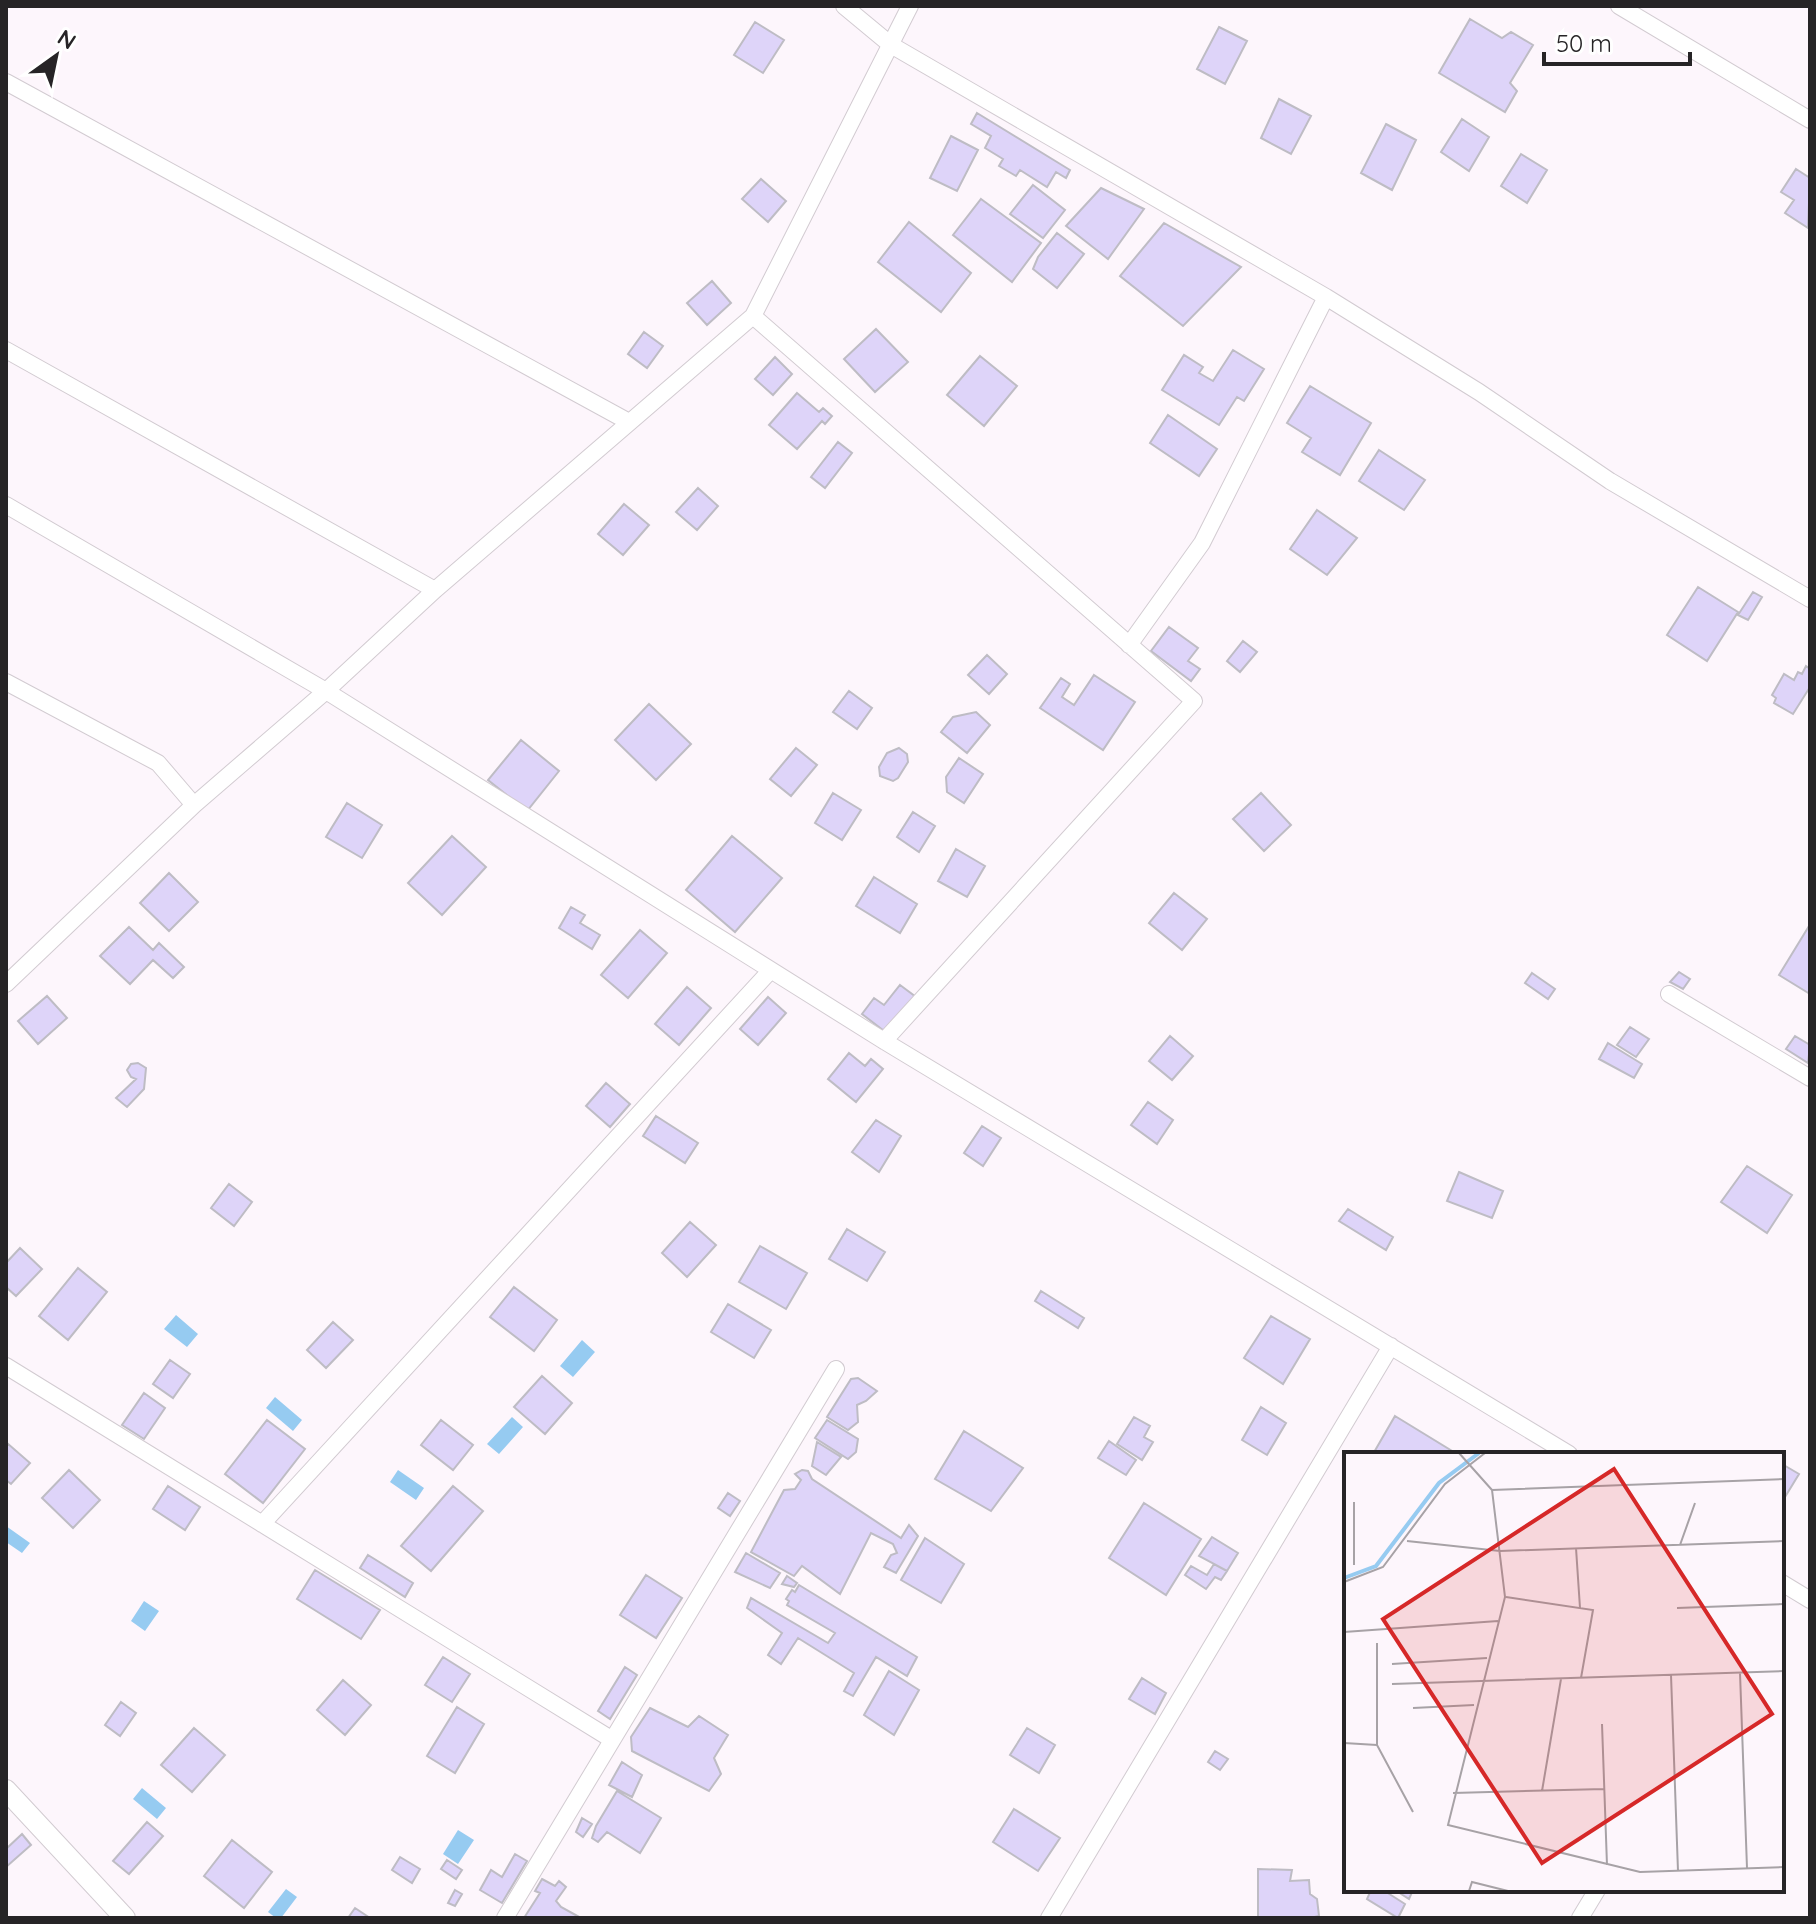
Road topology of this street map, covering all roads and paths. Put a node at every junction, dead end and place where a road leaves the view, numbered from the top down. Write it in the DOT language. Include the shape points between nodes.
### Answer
graph roads {
  1 [pos="844,6"];
  2 [pos="910,6"];
  3 [pos="1619,6"];
  4 [pos="891,45"];
  5 [pos="6,82"];
  6 [pos="1810,120"];
  7 [pos="1326,297"];
  8 [pos="753,316"];
  9 [pos="6,350"];
  10 [pos="629,422"];
  11 [pos="6,505"];
  12 [pos="435,590"];
  13 [pos="1810,599"];
  14 [pos="1129,645"];
  15 [pos="6,682"];
  16 [pos="326,691"];
  17 [pos="194,805"];
  18 [pos="770,971"];
  19 [pos="6,984"];
  20 [pos="1669,994"];
  21 [pos="884,1041"];
  22 [pos="1810,1078"];
  23 [pos="1391,1346"];
  24 [pos="6,1366"];
  25 [pos="836,1369"];
  26 [pos="1566,1452"];
  27 [pos="262,1524"];
  28 [pos="1784,1584"];
  29 [pos="1810,1600"];
  30 [pos="611,1739"];
  31 [pos="6,1790"];
  32 [pos="1596,1892"];
  33 [pos="125,1918"];
  34 [pos="505,1918"];
  35 [pos="1049,1918"];
  36 [pos="1580,1918"];
  1 -- 4 [label="street"];
  2 -- 4 [label="street"];
  3 -- 6 [label="street"];
  4 -- 7 [label="street"];
  4 -- 8 [label="street"];
  5 -- 10 [label="street"];
  7 -- 13 [label="street" via="1610,481"];
  7 -- 14 [label="street" via="1202,543"];
  8 -- 10 [label="street"];
  8 -- 14 [label="street"];
  9 -- 12 [label="street"];
  10 -- 12 [label="street"];
  11 -- 16 [label="street"];
  12 -- 16 [label="street"];
  14 -- 21 [label="street" via="1194,701"];
  15 -- 17 [label="street" via="158,763"];
  16 -- 17 [label="street"];
  16 -- 18 [label="street"];
  17 -- 19 [label="street"];
  18 -- 21 [label="street"];
  18 -- 27 [label="street"];
  20 -- 22 [label="street"];
  21 -- 23 [label="street"];
  23 -- 26 [label="street"];
  23 -- 35 [label="street"];
  24 -- 27 [label="street"];
  25 -- 30 [label="street"];
  27 -- 30 [label="street"];
  28 -- 29 [label="street"];
  30 -- 34 [label="street"];
  31 -- 33 [label="street"];
  32 -- 36 [label="street"];
}
